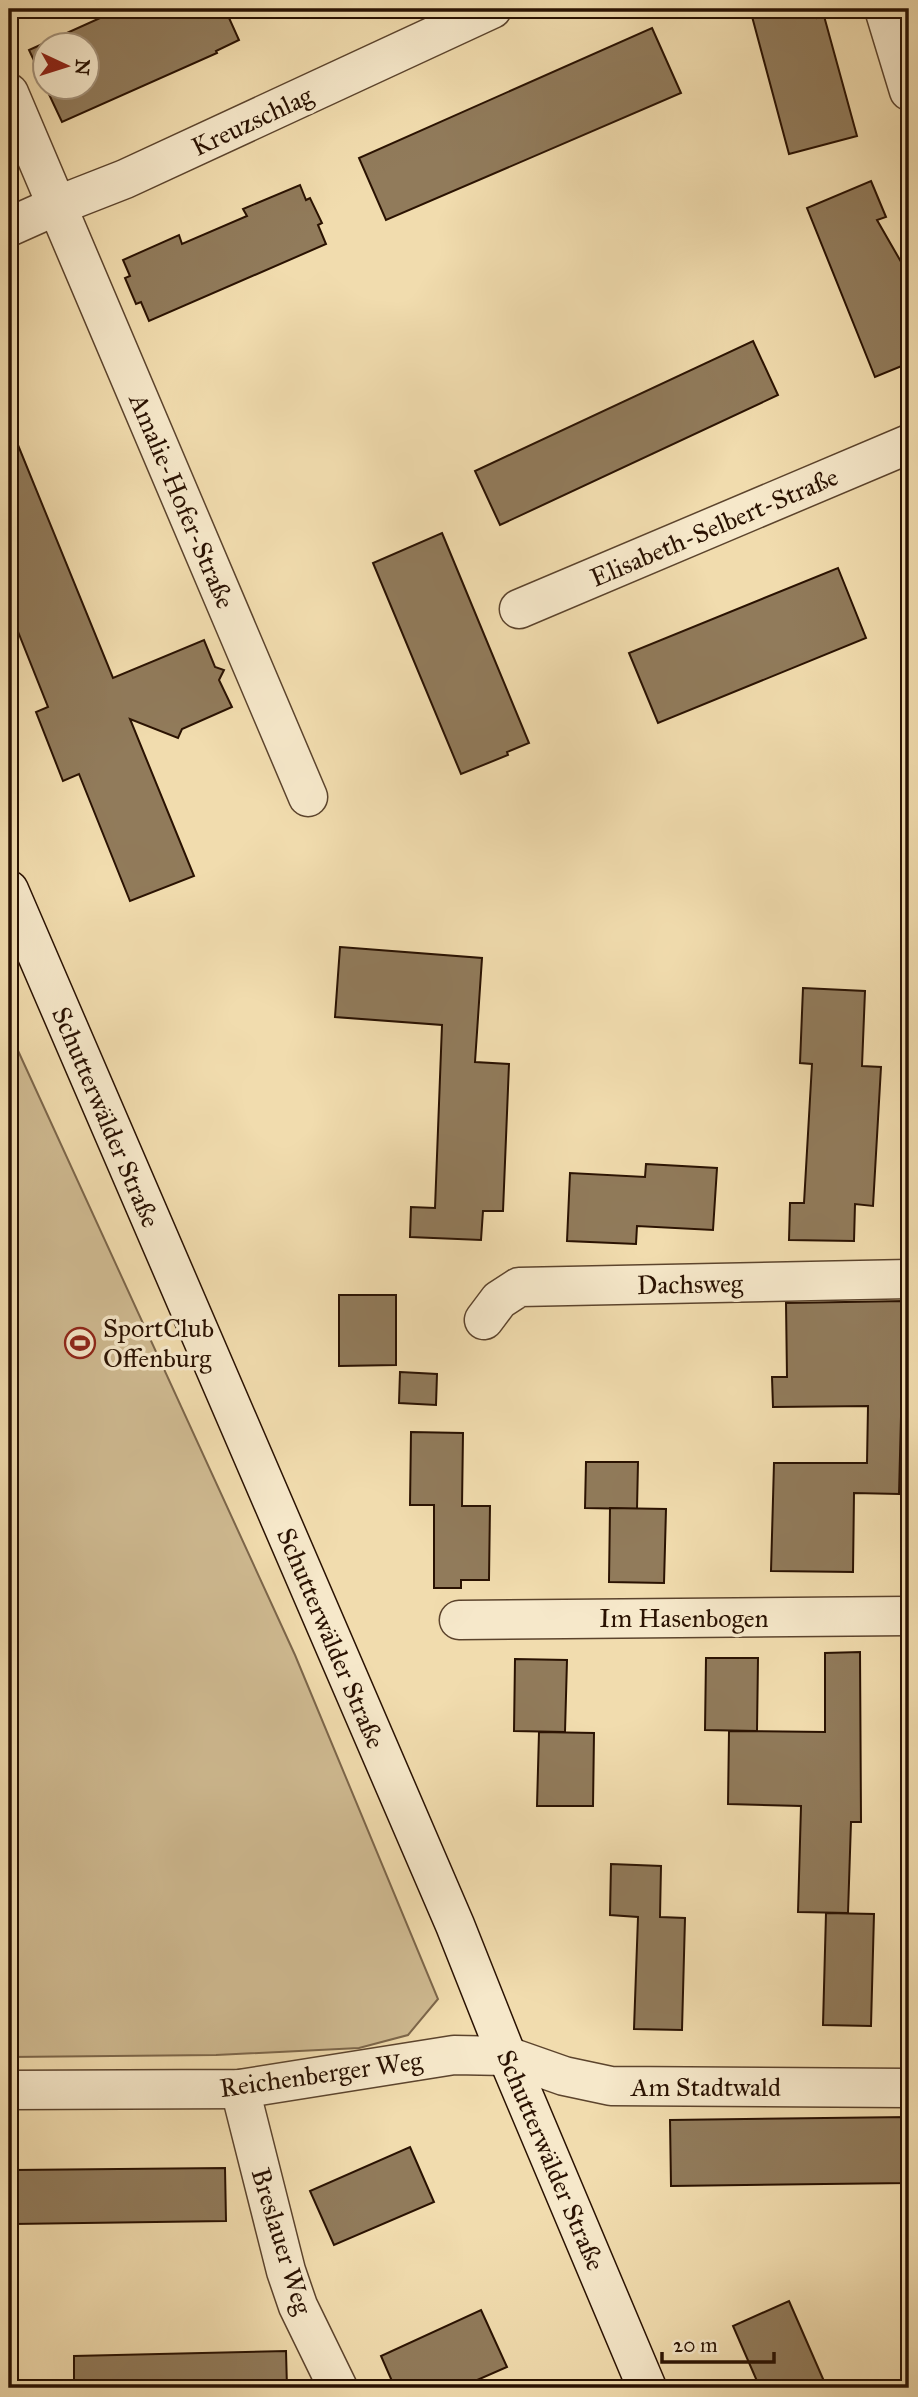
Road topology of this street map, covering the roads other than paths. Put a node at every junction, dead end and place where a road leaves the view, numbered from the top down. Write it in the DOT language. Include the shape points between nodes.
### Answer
graph roads {
  1 [pos="492,9"];
  2 [pos="884,9"];
  3 [pos="909,92"];
  4 [pos="9,93"];
  5 [pos="56,206"];
  6 [pos="9,228"];
  7 [pos="909,444"];
  8 [pos="519,609"];
  9 [pos="308,796"];
  10 [pos="9,890"];
  11 [pos="909,1279"];
  12 [pos="484,1320"];
  13 [pos="909,1616"];
  14 [pos="459,1620"];
  15 [pos="507,2056"];
  16 [pos="909,2088"];
  17 [pos="240,2089"];
  18 [pos="9,2090"];
  19 [pos="338,2388"];
  20 [pos="647,2388"];
  1 -- 5 [label="street, Kreuzschlag" via="125,179"];
  2 -- 3 [label="street"];
  4 -- 5 [label="street, Amalie-Hofer-Straße"];
  5 -- 6 [label="street, Kreuzschlag"];
  5 -- 9 [label="street, Amalie-Hofer-Straße"];
  7 -- 8 [label="street, Elisabeth-Selbert-Straße"];
  10 -- 15 [label="street, Schutterwälder Straße" via="455,1924"];
  11 -- 12 [label="street, Dachsweg" via="519,1287 499,1300"];
  13 -- 14 [label="street, Im Hasenbogen"];
  15 -- 16 [label="street, Am Stadtwald" via="564,2077 611,2086"];
  15 -- 17 [label="street, Reichenberger Weg" via="454,2055"];
  15 -- 20 [label="street, Schutterwälder Straße"];
  17 -- 18 [label="street, Reichenberger Weg"];
  17 -- 19 [label="street, Breslauer Weg" via="286,2271"];
}
